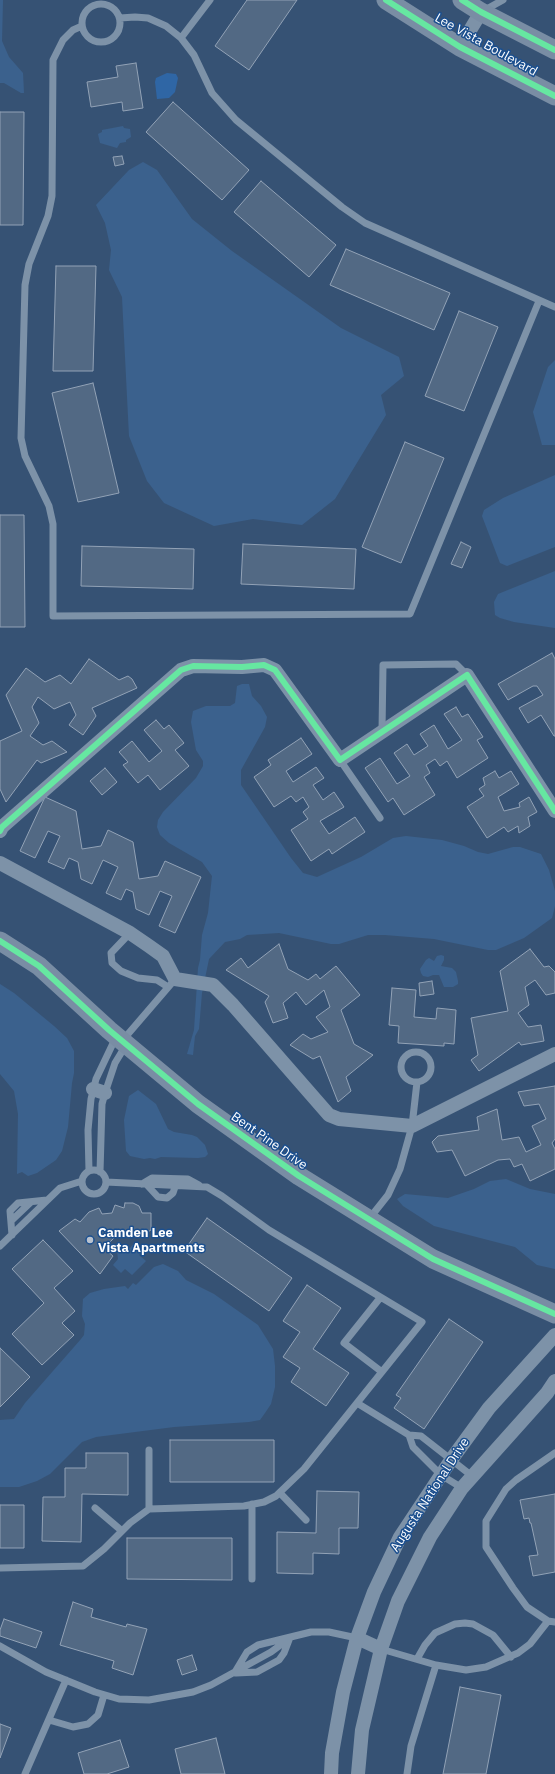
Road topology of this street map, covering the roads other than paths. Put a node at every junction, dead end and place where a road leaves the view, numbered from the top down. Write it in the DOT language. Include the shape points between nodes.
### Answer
graph roads {
  1 [pos="210,0"];
  2 [pos="386,0"];
  3 [pos="462,0"];
  4 [pos="503,0"];
  5 [pos="105,2"];
  6 [pos="90,3"];
  7 [pos="482,6"];
  8 [pos="120,18"];
  9 [pos="82,26"];
  10 [pos="181,38"];
  11 [pos="460,47"];
  12 [pos="555,50"];
  13 [pos="555,96"];
  14 [pos="539,301"];
  15 [pos="555,307"];
  16 [pos="467,675"];
  17 [pos="382,731"];
  18 [pos="340,760"];
  19 [pos="555,811"];
  20 [pos="380,818"];
  21 [pos="0,831"];
  22 [pos="0,863"];
  23 [pos="130,933"];
  24 [pos="0,941"];
  25 [pos="177,982"];
  26 [pos="122,1041"];
  27 [pos="555,1054"];
  28 [pos="417,1082"];
  29 [pos="99,1091"];
  30 [pos="412,1126"];
  31 [pos="89,1171"];
  32 [pos="100,1172"];
  33 [pos="82,1181"];
  34 [pos="106,1182"];
  35 [pos="177,1182"];
  36 [pos="144,1185"];
  37 [pos="47,1200"];
  38 [pos="369,1219"];
  39 [pos="12,1234"];
  40 [pos="0,1246"];
  41 [pos="380,1298"];
  42 [pos="555,1314"];
  43 [pos="555,1335"];
  44 [pos="382,1372"];
  45 [pos="555,1381"];
  46 [pos="357,1403"];
  47 [pos="408,1435"];
  48 [pos="149,1450"];
  49 [pos="555,1453"];
  50 [pos="451,1460"];
  51 [pos="441,1475"];
  52 [pos="472,1476"];
  53 [pos="462,1488"];
  54 [pos="280,1493"];
  55 [pos="252,1504"];
  56 [pos="95,1508"];
  57 [pos="149,1509"];
  58 [pos="306,1520"];
  59 [pos="122,1531"];
  60 [pos="0,1568"];
  61 [pos="252,1579"];
  62 [pos="552,1622"];
  63 [pos="290,1638"];
  64 [pos="357,1638"];
  65 [pos="0,1646"];
  66 [pos="381,1648"];
  67 [pos="511,1657"];
  68 [pos="417,1659"];
  69 [pos="436,1665"];
  70 [pos="233,1673"];
  71 [pos="66,1680"];
  72 [pos="104,1695"];
  73 [pos="49,1720"];
  74 [pos="25,1774"];
  75 [pos="331,1774"];
  76 [pos="358,1774"];
  77 [pos="407,1774"];
  1 -- 10 [label="lane"];
  2 -- 11 [label="street, Lee Vista Boulevard"];
  3 -- 7 [label="street, Lee Vista Boulevard"];
  4 -- 7 [label="lane"];
  5 -- 6 [label="lane"];
  5 -- 8 [label="lane" via="115,9"];
  6 -- 9 [label="lane" via="84,13"];
  7 -- 11 [label="street"];
  7 -- 12 [label="street, Lee Vista Boulevard"];
  8 -- 9 [label="lane" via="117,34 110,40 96,42 87,36"];
  8 -- 10 [label="lane" via="148,18 166,26"];
  9 -- 14 [label="lane" via="63,40 52,60 52,196 48,216 29,264 25,285 21,438 25,456 49,506 52,524 53,616 410,614"];
  10 -- 14 [label="lane" via="194,55 212,93 236,120 342,207 366,223"];
  11 -- 13 [label="street, Lee Vista Boulevard"];
  14 -- 15 [label="lane"];
  16 -- 17 [label="street"];
  16 -- 17 [label="lane" via="456,664 383,665"];
  16 -- 19 [label="street"];
  17 -- 18 [label="street"];
  18 -- 20 [label="lane"];
  18 -- 21 [label="street" via="275,670 264,665 193,666 181,670"];
  22 -- 23 [label="street"];
  23 -- 25 [label="street" via="163,956"];
  23 -- 25 [label="lane" via="111,953 112,964 138,978"];
  24 -- 26 [label="street, Bent Pine Drive" via="39,966"];
  25 -- 26 [label="lane"];
  25 -- 30 [label="street" via="213,985 329,1115 339,1119"];
  26 -- 29 [label="lane" via="115,1063"];
  26 -- 29 [label="lane" via="98,1074"];
  26 -- 38 [label="street, Bent Pine Drive" via="198,1104 299,1176"];
  27 -- 30 [label="street"];
  28 -- 28 [label="lane" via="426,1079 431,1066 423,1054 413,1052 404,1058 400,1067 407,1080"];
  28 -- 30 [label="lane"];
  29 -- 31 [label="lane" via="88,1130"];
  29 -- 32 [label="lane" via="102,1104"];
  30 -- 38 [label="lane" via="400,1169 388,1195"];
  31 -- 32 [label="lane"];
  31 -- 33 [label="lane"];
  32 -- 34 [label="lane"];
  33 -- 34 [label="lane" via="84,1189 95,1194 102,1191"];
  33 -- 37 [label="lane" via="60,1188"];
  34 -- 36 [label="lane"];
  35 -- 36 [label="lane" via="152,1178"];
  35 -- 36 [label="lane" via="173,1193 167,1198 158,1197"];
  35 -- 41 [label="lane" via="188,1179 200,1186 208,1187 269,1230"];
  37 -- 39 [label="lane"];
  37 -- 39 [label="lane" via="18,1203 10,1211"];
  38 -- 42 [label="street, Bent Pine Drive" via="433,1259"];
  39 -- 40 [label="lane"];
  41 -- 44 [label="lane" via="344,1343"];
  41 -- 44 [label="lane" via="422,1322"];
  43 -- 50 [label="street, Augusta National Drive" via="490,1408"];
  44 -- 46 [label="lane"];
  45 -- 52 [label="street, Augusta National Drive"];
  46 -- 47 [label="lane"];
  46 -- 54 [label="lane" via="304,1469"];
  47 -- 50 [label="lane" via="421,1436"];
  47 -- 51 [label="lane" via="413,1447"];
  48 -- 57 [label="lane"];
  49 -- 62 [label="lane" via="506,1489 486,1521 486,1547 527,1607"];
  50 -- 51 [label="street, Augusta National Drive"];
  50 -- 52 [label="lane"];
  51 -- 53 [label="lane"];
  51 -- 64 [label="street, Augusta National Drive" via="400,1537 374,1592"];
  52 -- 53 [label="street, Augusta National Drive"];
  53 -- 66 [label="street, Augusta National Drive" via="426,1544 398,1601"];
  54 -- 55 [label="lane" via="264,1502"];
  54 -- 58 [label="lane"];
  55 -- 57 [label="lane"];
  55 -- 61 [label="lane"];
  56 -- 59 [label="lane"];
  57 -- 59 [label="lane"];
  59 -- 60 [label="lane" via="83,1566"];
  62 -- 67 [label="lane" via="530,1644"];
  63 -- 64 [label="lane" via="311,1632"];
  63 -- 70 [label="lane" via="272,1652"];
  63 -- 70 [label="lane" via="258,1646 247,1652"];
  63 -- 70 [label="lane" via="279,1660 257,1672"];
  64 -- 66 [label="street"];
  64 -- 75 [label="street, Augusta National Drive" via="343,1692 332,1753"];
  65 -- 71 [label="lane" via="46,1672"];
  66 -- 68 [label="lane"];
  66 -- 76 [label="street, Augusta National Drive" via="362,1730"];
  67 -- 68 [label="lane" via="493,1635 473,1624 465,1623 449,1626 435,1633"];
  67 -- 69 [label="lane" via="486,1667 466,1670"];
  68 -- 69 [label="lane"];
  69 -- 77 [label="lane" via="411,1746"];
  70 -- 72 [label="lane" via="193,1692 168,1698 119,1699"];
  71 -- 72 [label="lane"];
  71 -- 73 [label="lane"];
  72 -- 73 [label="lane" via="98,1715 88,1724 73,1727"];
  73 -- 74 [label="lane"];
}
